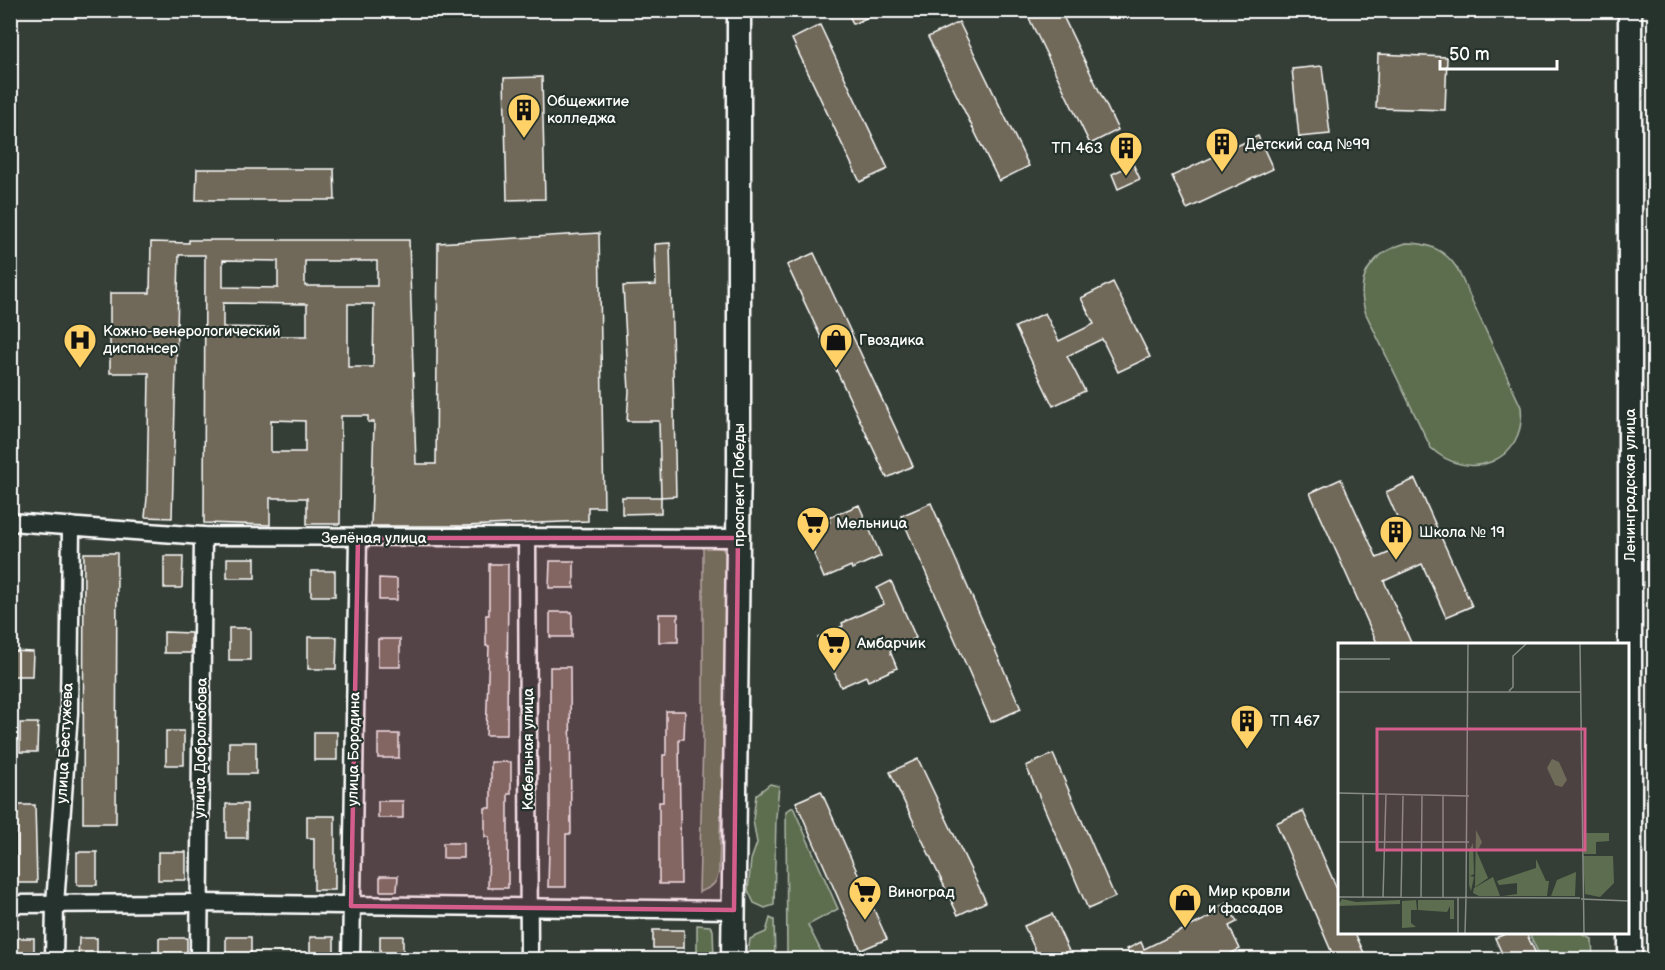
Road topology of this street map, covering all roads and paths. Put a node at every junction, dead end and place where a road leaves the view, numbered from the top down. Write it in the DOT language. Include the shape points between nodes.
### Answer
graph roads {
  1 [pos="740,10"];
  2 [pos="1630,10"];
  3 [pos="10,522"];
  4 [pos="71,526"];
  5 [pos="203,536"];
  6 [pos="357,538"];
  7 [pos="527,538"];
  8 [pos="738,538"];
  9 [pos="199,903"];
  10 [pos="10,904"];
  11 [pos="55,904"];
  12 [pos="351,906"];
  13 [pos="529,909"];
  14 [pos="734,910"];
  15 [pos="54,960"];
  16 [pos="199,960"];
  17 [pos="351,960"];
  18 [pos="529,960"];
  19 [pos="733,960"];
  20 [pos="1630,960"];
  1 -- 8 [label="street, проспект Победы"];
  2 -- 20 [label="street, Ленинградская улица"];
  3 -- 4 [label="street, Зелёная улица"];
  4 -- 5 [label="street, Зелёная улица"];
  4 -- 11 [label="street, улица Бестужева" via="69,713"];
  5 -- 6 [label="street, Зелёная улица"];
  5 -- 9 [label="street, улица Добролюбова"];
  6 -- 7 [label="street, Зелёная улица"];
  6 -- 12 [label="street, улица Бородина"];
  7 -- 8 [label="street, Зелёная улица"];
  7 -- 13 [label="street, Кабельная улица"];
  8 -- 14 [label="street, проспект Победы"];
  9 -- 11 [label="street"];
  9 -- 12 [label="street"];
  9 -- 16 [label="street, улица Добролюбова"];
  10 -- 11 [label="street"];
  11 -- 15 [label="street, улица Бестужева"];
  12 -- 13 [label="street"];
  12 -- 17 [label="street, улица Бородина"];
  13 -- 14 [label="street"];
  13 -- 18 [label="street, Кабельная улица"];
  14 -- 19 [label="street, проспект Победы"];
}
